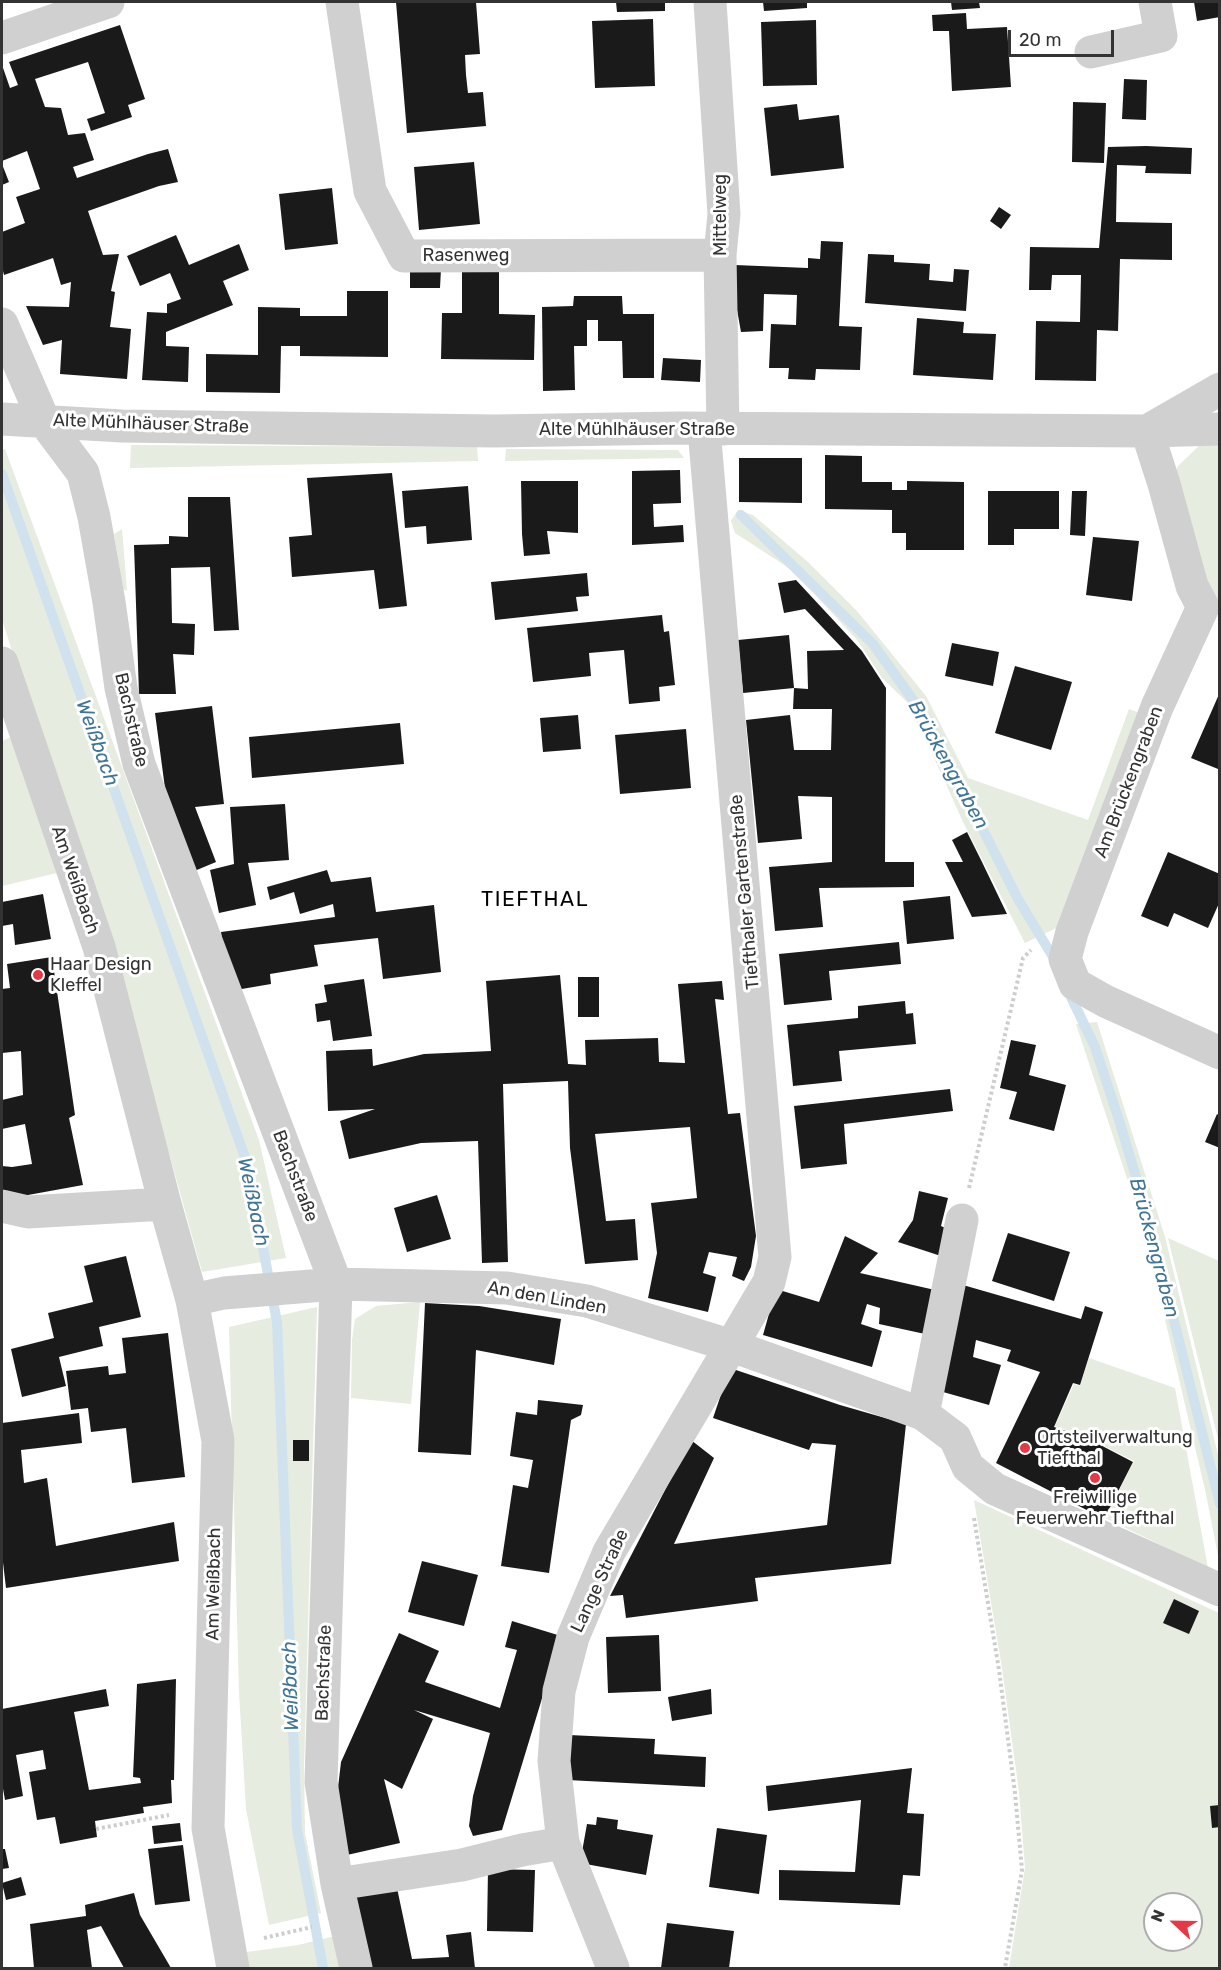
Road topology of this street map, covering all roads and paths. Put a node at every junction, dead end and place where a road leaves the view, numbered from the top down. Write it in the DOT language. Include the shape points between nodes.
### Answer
graph roads {
  1 [pos="108,2"];
  2 [pos="342,2"];
  3 [pos="710,2"];
  4 [pos="1155,2"];
  5 [pos="2,38"];
  6 [pos="1091,52"];
  7 [pos="720,255"];
  8 [pos="2,324"];
  9 [pos="1220,389"];
  10 [pos="2,419"];
  11 [pos="44,421"];
  12 [pos="713,429"];
  13 [pos="1220,429"];
  14 [pos="1147,431"];
  15 [pos="1211,612"];
  16 [pos="2,663"];
  17 [pos="1032,949"];
  18 [pos="1220,1053"];
  19 [pos="165,1204"];
  20 [pos="2,1206"];
  21 [pos="962,1220"];
  22 [pos="336,1284"];
  23 [pos="192,1300"];
  24 [pos="732,1346"];
  25 [pos="923,1414"];
  26 [pos="969,1467"];
  27 [pos="1220,1590"];
  28 [pos="169,1815"];
  29 [pos="96,1829"];
  30 [pos="563,1843"];
  31 [pos="337,1884"];
  32 [pos="322,1925"];
  33 [pos="286,1933"];
  34 [pos="233,1968"];
  35 [pos="356,1968"];
  36 [pos="613,1968"];
  37 [pos="1005,1968"];
  1 -- 5 [label="street"];
  2 -- 7 [label="street, Rasenweg" via="370,191 404,256"];
  3 -- 7 [label="street, Mittelweg" via="724,214"];
  4 -- 6 [label="street" via="1161,36"];
  7 -- 12 [label="street, Mittelweg"];
  8 -- 11 [label="street, Bachstraße"];
  9 -- 14 [label="street"];
  10 -- 11 [label="street, Alte Mühlhäuser Straße"];
  11 -- 12 [label="street, Alte Mühlhäuser Straße" via="122,426 494,431"];
  11 -- 22 [label="street, Bachstraße" via="83,473 110,602 122,688 140,764"];
  12 -- 14 [label="street, Alte Mühlhäuser Straße"];
  12 -- 24 [label="street, Tiefthaler Gartenstraße" via="776,1257 769,1282"];
  13 -- 14 [label="street, Alte Mühlhäuser Straße"];
  14 -- 15 [label="street, Am Brückengraben" via="1192,586"];
  15 -- 18 [label="street, Am Brückengraben" via="1157,707 1065,959 1075,984"];
  16 -- 19 [label="street, Am Weißbach" via="99,947"];
  17 -- 21 [label="path" via="1023,958"];
  19 -- 20 [label="street" via="28,1212"];
  19 -- 23 [label="street, Am Weißbach"];
  21 -- 25 [label="street"];
  22 -- 23 [label="street, An den Linden" via="224,1293"];
  22 -- 24 [label="street, An den Linden" via="507,1288 587,1301"];
  22 -- 31 [label="street, Bachstraße" via="321,1782"];
  23 -- 34 [label="street, Am Weißbach" via="218,1441 208,1828"];
  24 -- 25 [label="street, An den Linden"];
  24 -- 30 [label="street, Lange Straße" via="609,1552 573,1637 559,1691 554,1761"];
  25 -- 26 [label="street, An den Linden" via="955,1438"];
  26 -- 27 [label="street, An den Linden" via="995,1489"];
  26 -- 37 [label="path" via="970,1496 999,1670 1022,1870"];
  28 -- 29 [label="path"];
  30 -- 31 [label="street" via="462,1865"];
  30 -- 36 [label="street, Lange Straße"];
  31 -- 35 [label="street, Bachstraße"];
  32 -- 33 [label="path"];
}
